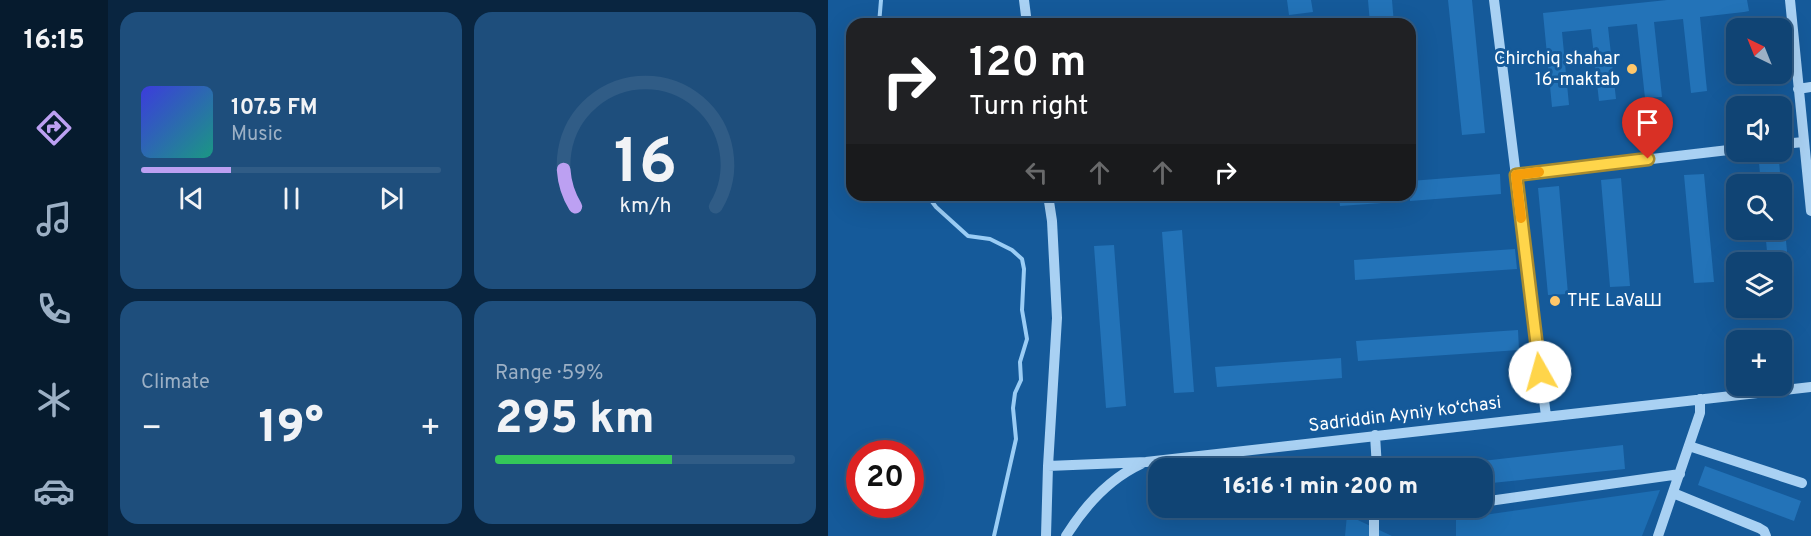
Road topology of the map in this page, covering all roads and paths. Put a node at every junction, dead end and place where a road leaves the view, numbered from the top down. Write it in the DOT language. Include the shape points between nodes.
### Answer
graph roads {
  1 [pos="1024,0"];
  2 [pos="1494,0"];
  3 [pos="1790,0"];
  4 [pos="1026,18"];
  5 [pos="1811,87"];
  6 [pos="1798,89"];
  7 [pos="1804,142"];
  8 [pos="1792,143"];
  9 [pos="1726,150"];
  10 [pos="1516,175"];
  11 [pos="1049,201"];
  12 [pos="1811,211"];
  13 [pos="1811,387"];
  14 [pos="1700,399"];
  15 [pos="1546,416"];
  16 [pos="1375,435"];
  17 [pos="1689,446"];
  18 [pos="1376,458"];
  19 [pos="1146,462"];
  20 [pos="1048,466"];
  21 [pos="1680,474"];
  22 [pos="1802,483"];
  23 [pos="1673,493"];
  24 [pos="1493,500"];
  25 [pos="1374,518"];
  26 [pos="1046,536"];
  27 [pos="1066,536"];
  28 [pos="1374,536"];
  29 [pos="1658,536"];
  30 [pos="1766,536"];
  1 -- 4 [label="street"];
  2 -- 10 [label="street"];
  3 -- 6 [label="street"];
  5 -- 6 [label="street"];
  6 -- 7 [label="street"];
  7 -- 8 [label="street"];
  7 -- 12 [label="street"];
  9 -- 10 [label="street"];
  10 -- 15 [label="street"];
  11 -- 20 [label="street" via="1057,318"];
  13 -- 14 [label="street, Sadriddin Ayniy ko‘chasi"];
  14 -- 15 [label="street, Sadriddin Ayniy ko‘chasi"];
  14 -- 17 [label="street" via="1700,413"];
  15 -- 16 [label="street, Sadriddin Ayniy ko‘chasi"];
  16 -- 18 [label="street"];
  16 -- 19 [label="street, Sadriddin Ayniy ko‘chasi"];
  17 -- 21 [label="street"];
  17 -- 22 [label="street"];
  19 -- 20 [label="street, Sadriddin Ayniy ko‘chasi"];
  19 -- 27 [label="street" via="1128,470 1098,495"];
  20 -- 26 [label="street"];
  21 -- 23 [label="street"];
  21 -- 24 [label="street"];
  23 -- 29 [label="street"];
  23 -- 30 [label="street" via="1759,528"];
  25 -- 28 [label="street"];
}
